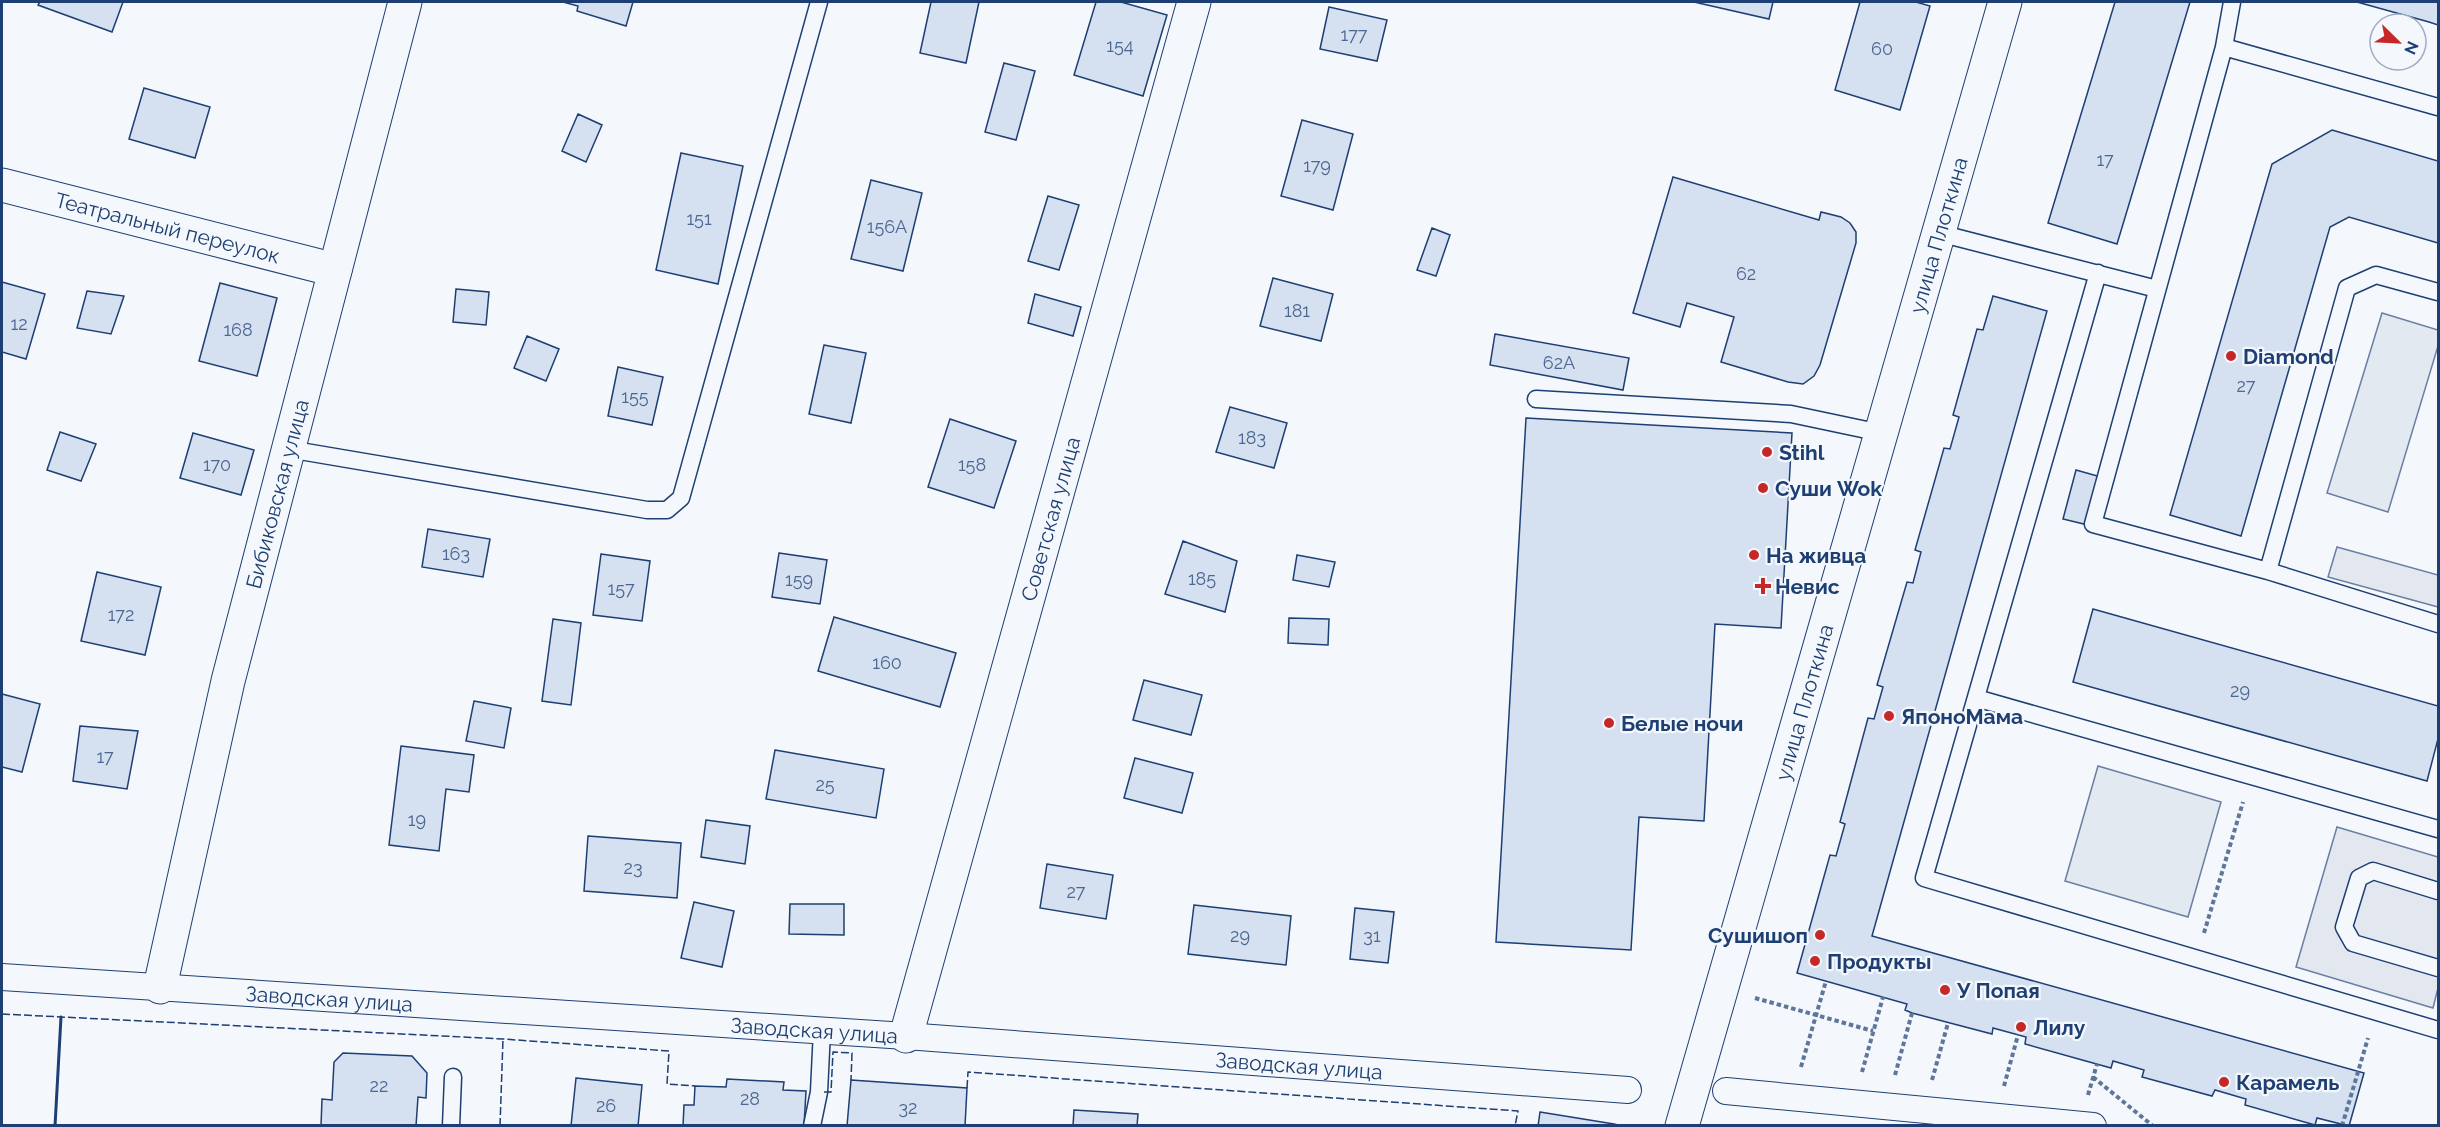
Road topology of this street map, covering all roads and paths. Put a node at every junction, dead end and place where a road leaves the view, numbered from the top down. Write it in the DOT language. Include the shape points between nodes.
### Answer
graph roads {
  1 [pos="405,2"];
  2 [pos="819,2"];
  3 [pos="1194,2"];
  4 [pos="2005,2"];
  5 [pos="2232,2"];
  6 [pos="2224,47"];
  7 [pos="2439,107"];
  8 [pos="2,185"];
  9 [pos="1939,233"];
  10 [pos="335,270"];
  11 [pos="2098,273"];
  12 [pos="2157,289"];
  13 [pos="2439,292"];
  14 [pos="1536,399"];
  15 [pos="1881,433"];
  16 [pos="288,449"];
  17 [pos="2268,571"];
  18 [pos="2439,624"];
  19 [pos="1976,698"];
  20 [pos="2250,776"];
  21 [pos="2439,829"];
  22 [pos="2439,891"];
  23 [pos="2196,958"];
  24 [pos="2439,968"];
  25 [pos="2,977"];
  26 [pos="1826,981"];
  27 [pos="160,987"];
  28 [pos="1883,997"];
  29 [pos="1753,998"];
  30 [pos="2376,1011"];
  31 [pos="1912,1013"];
  32 [pos="1816,1015"];
  33 [pos="1948,1023"];
  34 [pos="822,1030"];
  35 [pos="2439,1030"];
  36 [pos="1873,1031"];
  37 [pos="2018,1035"];
  38 [pos="906,1036"];
  39 [pos="453,1077"];
  40 [pos="2093,1077"];
  41 [pos="1628,1090"];
  42 [pos="1726,1091"];
  43 [pos="1793,1098"];
  44 [pos="1853,1103"];
  45 [pos="1886,1106"];
  46 [pos="1924,1110"];
  47 [pos="1996,1117"];
  48 [pos="451,1125"];
  49 [pos="812,1125"];
  50 [pos="1682,1125"];
  51 [pos="2092,1125"];
  52 [pos="2153,1125"];
  53 [pos="2342,1125"];
  1 -- 10 [label="street, Бибиковская улица"];
  2 -- 16 [label="lane" via="681,498 667,510 647,510"];
  3 -- 38 [label="street, Советская улица"];
  4 -- 9 [label="street, улица Плоткина"];
  5 -- 6 [label="lane"];
  6 -- 7 [label="lane"];
  6 -- 12 [label="lane"];
  8 -- 10 [label="street, Театральный переулок"];
  9 -- 11 [label="lane"];
  9 -- 15 [label="street, улица Плоткина"];
  10 -- 16 [label="street, Бибиковская улица"];
  11 -- 12 [label="lane"];
  11 -- 19 [label="lane"];
  12 -- 17 [label="lane" via="2093,524"];
  13 -- 17 [label="lane" via="2376,275 2347,288"];
  14 -- 15 [label="lane" via="1791,414"];
  15 -- 50 [label="street, улица Плоткина"];
  16 -- 27 [label="street, Бибиковская улица" via="228,681"];
  17 -- 18 [label="lane"];
  19 -- 20 [label="lane"];
  19 -- 23 [label="lane" via="1924,878"];
  20 -- 21 [label="lane"];
  20 -- 23 [label="path"];
  22 -- 24 [label="lane" via="2373,871 2359,878 2344,927 2353,943"];
  23 -- 30 [label="lane"];
  25 -- 27 [label="street, Заводская улица"];
  26 -- 32 [label="path"];
  27 -- 34 [label="street, Заводская улица"];
  28 -- 36 [label="path"];
  29 -- 32 [label="path"];
  30 -- 35 [label="lane"];
  30 -- 53 [label="path"];
  31 -- 45 [label="path"];
  32 -- 36 [label="path"];
  32 -- 43 [label="path"];
  33 -- 46 [label="path"];
  34 -- 38 [label="street, Заводская улица"];
  34 -- 49 [label="lane" via="819,1092"];
  36 -- 44 [label="path"];
  37 -- 47 [label="path"];
  38 -- 41 [label="street, Заводская улица"];
  39 -- 48 [label="lane"];
  40 -- 52 [label="path"];
  42 -- 43 [label="street"];
  43 -- 44 [label="street"];
  44 -- 45 [label="street"];
  45 -- 46 [label="street"];
  46 -- 47 [label="street"];
  47 -- 51 [label="street"];
}
